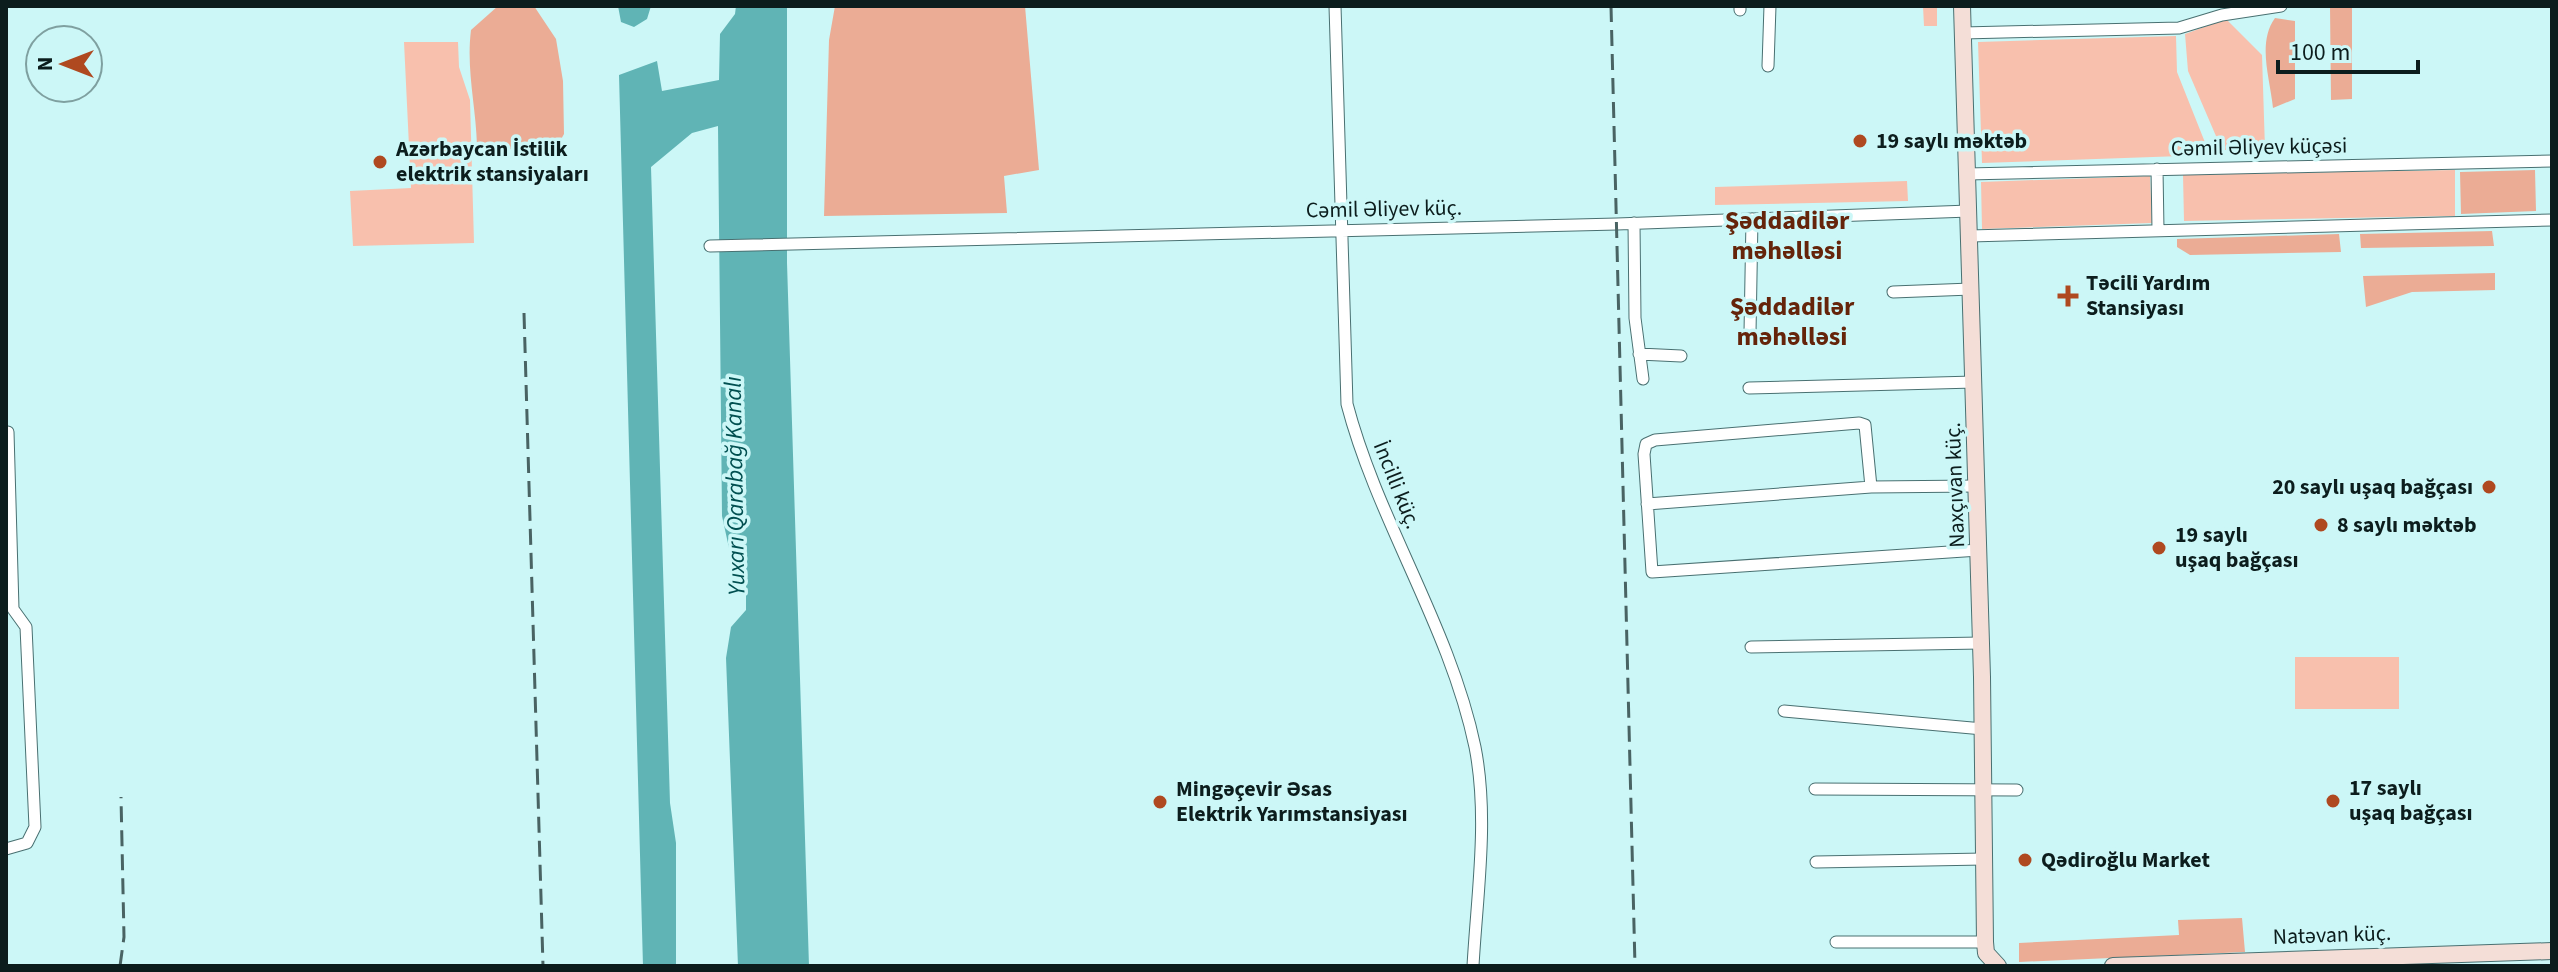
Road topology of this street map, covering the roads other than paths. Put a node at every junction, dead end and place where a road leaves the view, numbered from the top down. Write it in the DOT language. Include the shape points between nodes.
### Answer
graph roads {
  1 [pos="1335,6"];
  2 [pos="1770,6"];
  3 [pos="1962,6"];
  4 [pos="2281,6"];
  5 [pos="1963,33"];
  6 [pos="1768,66"];
  7 [pos="2552,161"];
  8 [pos="2157,169"];
  9 [pos="1967,174"];
  10 [pos="1969,211"];
  11 [pos="1752,219"];
  12 [pos="2552,220"];
  13 [pos="1634,223"];
  14 [pos="1341,229"];
  15 [pos="2158,230"];
  16 [pos="1970,236"];
  17 [pos="710,246"];
  18 [pos="1971,289"];
  19 [pos="1893,292"];
  20 [pos="1750,333"];
  21 [pos="1639,354"];
  22 [pos="1681,356"];
  23 [pos="1643,379"];
  24 [pos="1974,382"];
  25 [pos="1749,388"];
  26 [pos="8,432"];
  27 [pos="1976,486"];
  28 [pos="1871,487"];
  29 [pos="8,501"];
  30 [pos="1647,504"];
  31 [pos="1979,550"];
  32 [pos="10,609"];
  33 [pos="1981,643"];
  34 [pos="1751,647"];
  35 [pos="1784,711"];
  36 [pos="1983,729"];
  37 [pos="1815,789"];
  38 [pos="1984,790"];
  39 [pos="2017,790"];
  40 [pos="6,849"];
  41 [pos="1984,859"];
  42 [pos="1816,862"];
  43 [pos="1836,942"];
  44 [pos="1985,942"];
  45 [pos="2552,951"];
  46 [pos="2407,961"];
  47 [pos="1995,963"];
  48 [pos="1473,966"];
  49 [pos="2113,966"];
  1 -- 14 [label="street, İncilli küç."];
  2 -- 6 [label="street"];
  3 -- 5 [label="street, Naxçıvan küç."];
  4 -- 5 [label="street" via="2179,28"];
  5 -- 9 [label="street, Naxçıvan küç."];
  7 -- 8 [label="street, Cəmil Əliyev küçəsi"];
  8 -- 9 [label="street, Cəmil Əliyev küçəsi"];
  8 -- 15 [label="street"];
  9 -- 10 [label="street, Naxçıvan küç."];
  10 -- 11 [label="street, Cəmil Əliyev küç."];
  10 -- 16 [label="street, Naxçıvan küç."];
  11 -- 13 [label="street, Cəmil Əliyev küç."];
  11 -- 20 [label="street"];
  12 -- 15 [label="street"];
  13 -- 14 [label="street, Cəmil Əliyev küç."];
  13 -- 21 [label="street"];
  14 -- 17 [label="street, Cəmil Əliyev küç."];
  14 -- 48 [label="street, İncilli küç." via="1347,404 1456,678 1475,749 1481,814"];
  15 -- 16 [label="street"];
  16 -- 18 [label="street, Naxçıvan küç."];
  18 -- 19 [label="street"];
  18 -- 24 [label="street, Naxçıvan küç."];
  21 -- 22 [label="street"];
  21 -- 23 [label="street"];
  24 -- 25 [label="street"];
  24 -- 27 [label="street, Naxçıvan küç."];
  26 -- 29 [label="street"];
  27 -- 28 [label="street"];
  27 -- 31 [label="street, Naxçıvan küç."];
  28 -- 30 [label="street"];
  28 -- 30 [label="street" via="1867,434 1859,423 1655,440 1646,444 1644,454"];
  29 -- 32 [label="street"];
  30 -- 31 [label="street" via="1652,572"];
  31 -- 33 [label="street, Naxçıvan küç."];
  32 -- 40 [label="street" via="24,620 29,652 35,827 27,843"];
  33 -- 34 [label="street"];
  33 -- 36 [label="street, Naxçıvan küç."];
  35 -- 36 [label="street"];
  36 -- 38 [label="street, Naxçıvan küç."];
  37 -- 38 [label="street"];
  38 -- 39 [label="street"];
  38 -- 41 [label="street, Naxçıvan küç."];
  41 -- 42 [label="street"];
  41 -- 44 [label="street, Naxçıvan küç."];
  43 -- 44 [label="street"];
  44 -- 47 [label="street, Naxçıvan küç."];
  45 -- 46 [label="street, Natəvan küç."];
  46 -- 49 [label="street, Natəvan küç."];
}
